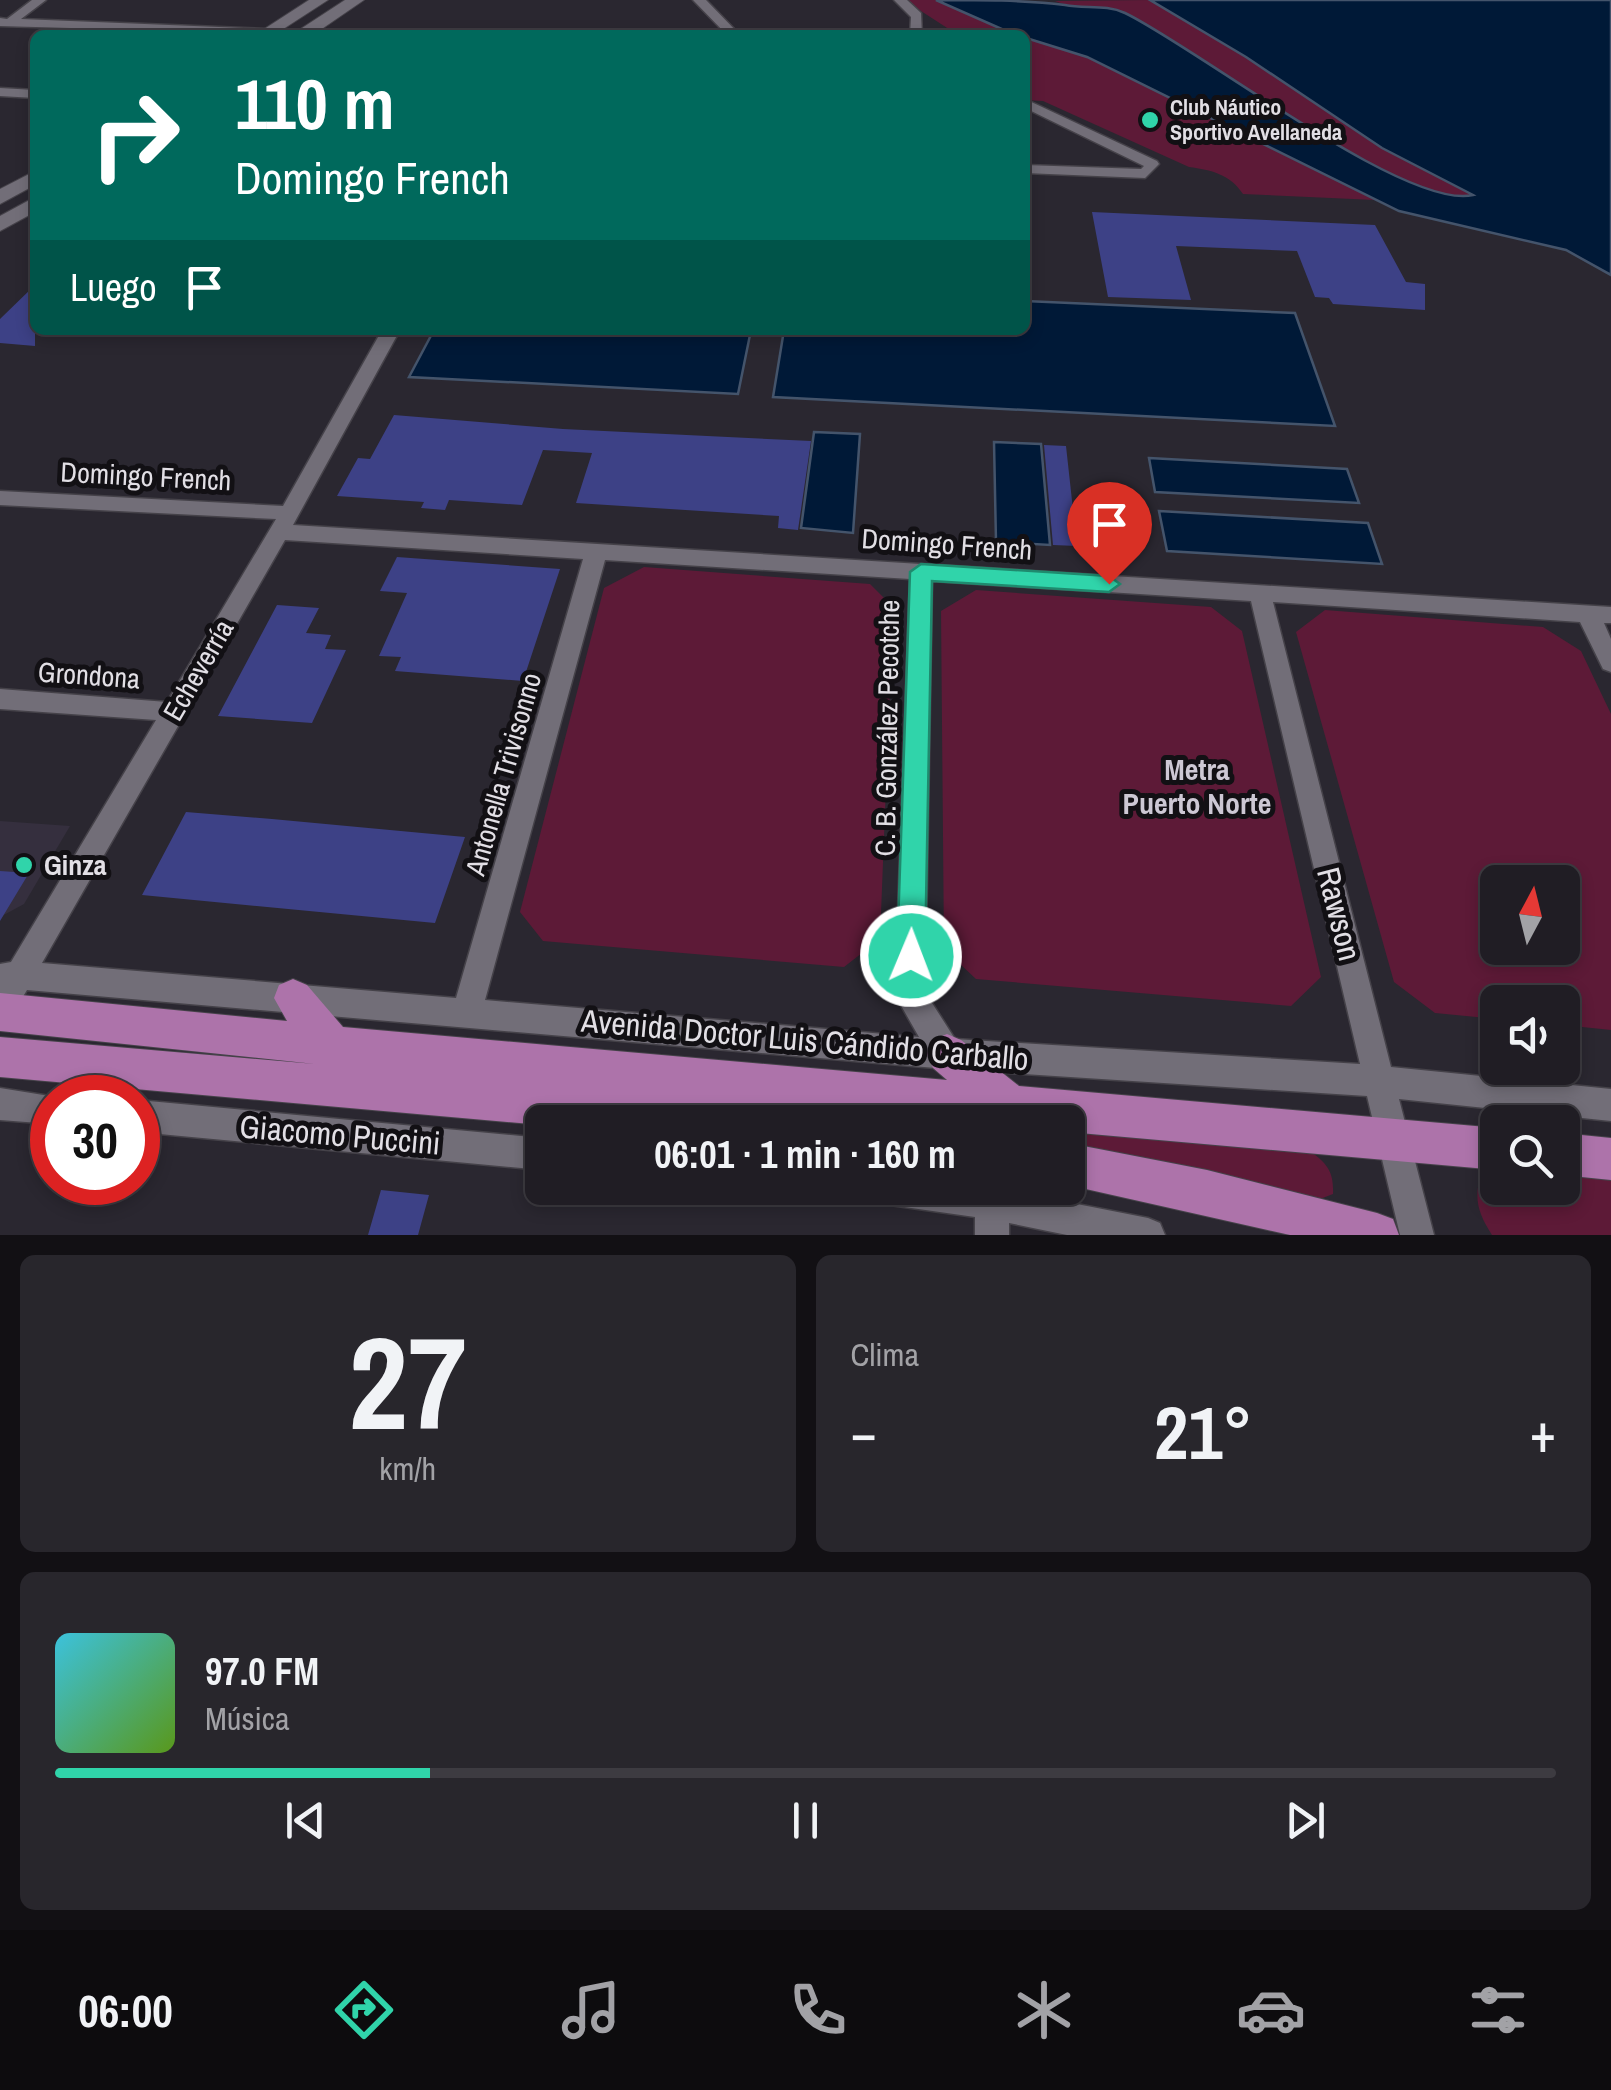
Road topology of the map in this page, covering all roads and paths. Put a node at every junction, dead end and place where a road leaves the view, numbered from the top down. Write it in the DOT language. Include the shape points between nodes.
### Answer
graph roads {
  1 [pos="40,0"];
  2 [pos="320,0"];
  3 [pos="356,0"];
  4 [pos="699,0"];
  5 [pos="900,0"];
  6 [pos="3,24"];
  7 [pos="178,30"];
  8 [pos="271,30"];
  9 [pos="311,30"];
  10 [pos="729,30"];
  11 [pos="916,30"];
  12 [pos="0,92"];
  13 [pos="30,94"];
  14 [pos="1030,105"];
  15 [pos="1030,169"];
  16 [pos="0,177"];
  17 [pos="30,178"];
  18 [pos="30,180"];
  19 [pos="0,198"];
  20 [pos="30,206"];
  21 [pos="0,225"];
  22 [pos="388,335"];
  23 [pos="0,498"];
  24 [pos="284,523"];
  25 [pos="596,552"];
  26 [pos="921,572"];
  27 [pos="1260,593"];
  28 [pos="1599,614"];
  29 [pos="1611,663"];
  30 [pos="0,699"];
  31 [pos="173,712"];
  32 [pos="9,976"];
  33 [pos="292,998"];
  34 [pos="0,1010"];
  35 [pos="468,1012"];
  36 [pos="333,1046"];
  37 [pos="946,1054"];
  38 [pos="0,1057"];
  39 [pos="1379,1081"];
  40 [pos="0,1104"];
  41 [pos="1008,1104"];
  42 [pos="540,1105"];
  43 [pos="1611,1105"];
  44 [pos="30,1106"];
  45 [pos="160,1118"];
  46 [pos="1394,1140"];
  47 [pos="1480,1147"];
  48 [pos="525,1152"];
  49 [pos="1580,1155"];
  50 [pos="1611,1158"];
  51 [pos="1085,1167"];
  52 [pos="943,1205"];
  53 [pos="992,1219"];
  54 [pos="1148,1235"];
  55 [pos="1376,1235"];
  56 [pos="1417,1235"];
  1 -- 6 [label="street"];
  2 -- 8 [label="main road"];
  3 -- 9 [label="main road"];
  4 -- 10 [label="street"];
  5 -- 11 [label="street" via="916,16"];
  6 -- 7 [label="street"];
  12 -- 13 [label="street"];
  14 -- 15 [label="street" via="1152,164 1145,174"];
  16 -- 17 [label="main road"];
  18 -- 19 [label="main road"];
  20 -- 21 [label="main road"];
  22 -- 24 [label="street, Echeverría"];
  23 -- 24 [label="street, Domingo French"];
  24 -- 25 [label="street, Domingo French"];
  24 -- 31 [label="street, Echeverría"];
  25 -- 26 [label="street, Domingo French"];
  25 -- 35 [label="street, Antonella Trivisonno"];
  26 -- 27 [label="street, Domingo French"];
  26 -- 37 [label="street, C. B. González Pecotche" via="910,994"];
  27 -- 28 [label="street, Domingo French"];
  27 -- 39 [label="street, Rawson"];
  28 -- 29 [label="street"];
  30 -- 31 [label="street, Grondona"];
  31 -- 32 [label="street, Echeverría"];
  32 -- 33 [label="street, Avenida Doctor Luis Cándido Carballo"];
  32 -- 34 [label="street, Echeverría"];
  33 -- 35 [label="street, Avenida Doctor Luis Cándido Carballo"];
  33 -- 36 [label="main road"];
  34 -- 36 [label="main road, Avenida Doctor Luis Cándido Carballo"];
  35 -- 37 [label="street, Avenida Doctor Luis Cándido Carballo"];
  36 -- 41 [label="main road, Avenida Doctor Luis Cándido Carballo"];
  37 -- 39 [label="street, Avenida Doctor Luis Cándido Carballo"];
  37 -- 41 [label="main road"];
  38 -- 42 [label="main road"];
  39 -- 43 [label="street, Avenida Doctor Luis Cándido Carballo"];
  39 -- 46 [label="street, Rawson"];
  40 -- 44 [label="street"];
  41 -- 46 [label="main road, Avenida Doctor Luis Cándido Carballo"];
  45 -- 48 [label="street, Giacomo Puccini"];
  46 -- 47 [label="main road, Avenida Doctor Luis Cándido Carballo"];
  46 -- 56 [label="street, Rawson"];
  49 -- 50 [label="main road"];
  51 -- 55 [label="main road"];
  52 -- 53 [label="street"];
  53 -- 54 [label="street"];
}
